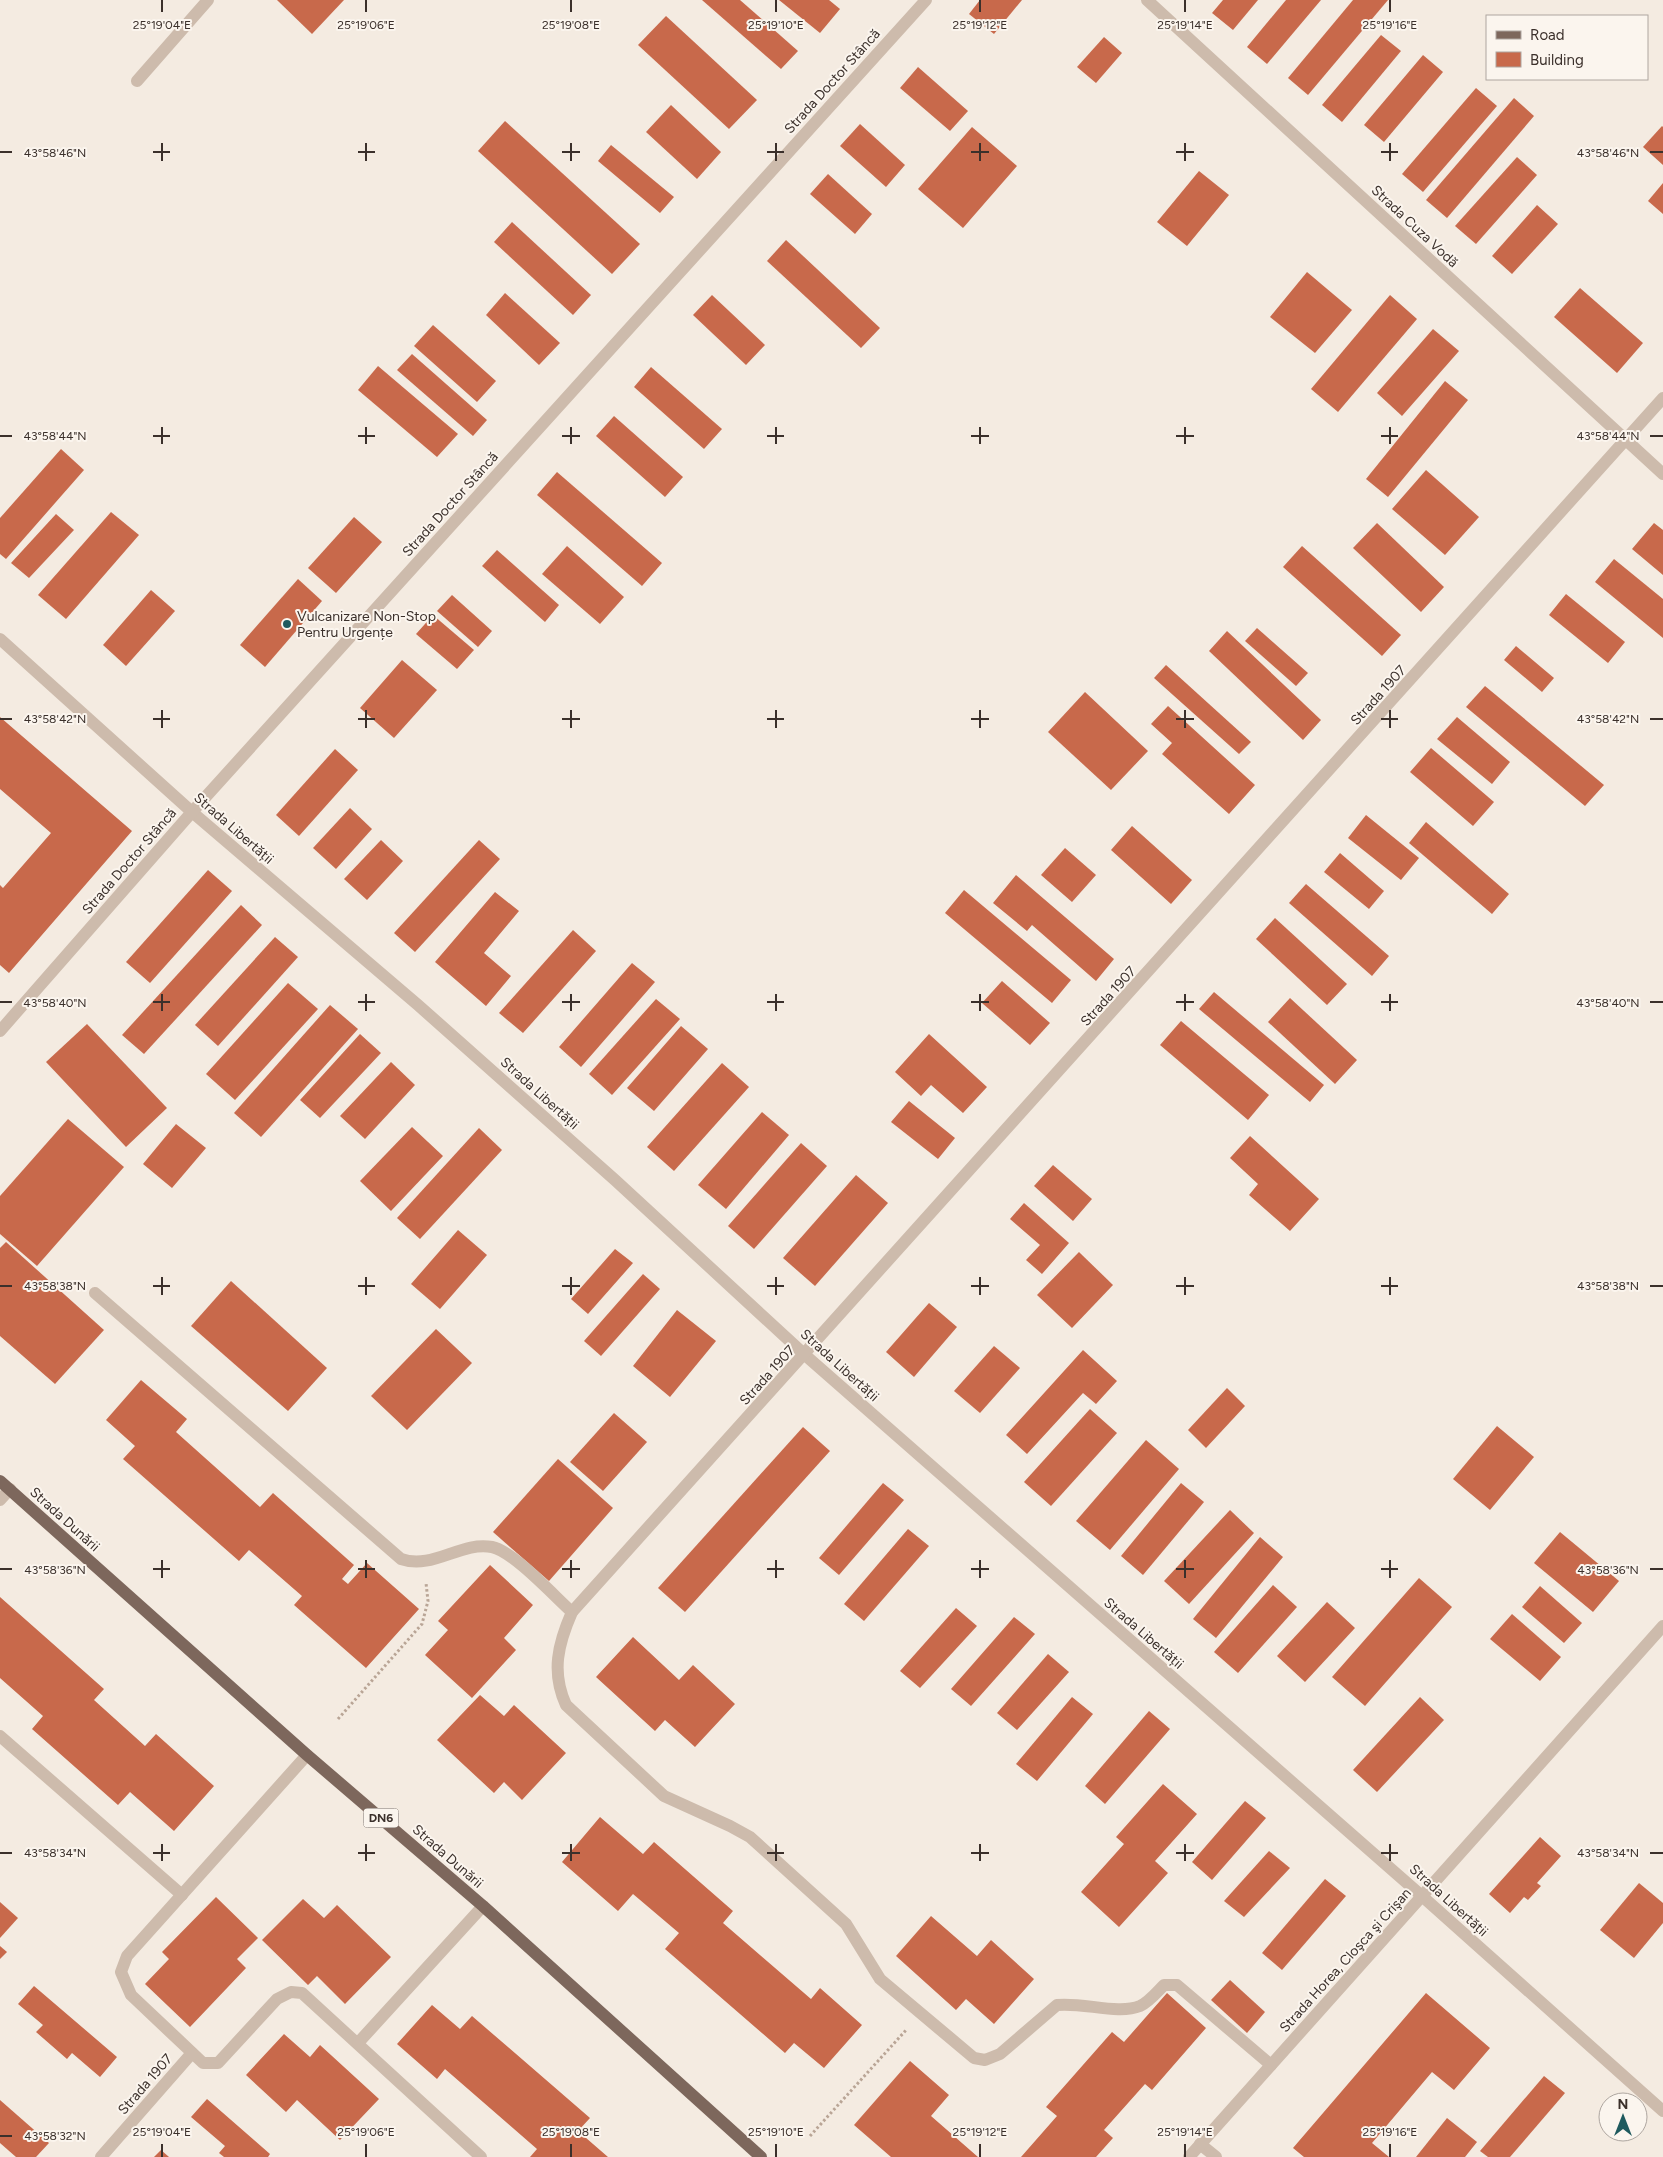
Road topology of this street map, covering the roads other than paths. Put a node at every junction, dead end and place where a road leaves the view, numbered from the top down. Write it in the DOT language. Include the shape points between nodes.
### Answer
graph roads {
  1 [pos="208,0"];
  2 [pos="926,0"];
  3 [pos="1147,0"];
  4 [pos="137,81"];
  5 [pos="1663,398"];
  6 [pos="1626,441"];
  7 [pos="1663,474"];
  8 [pos="0,639"];
  9 [pos="192,812"];
  10 [pos="0,1031"];
  11 [pos="95,1292"];
  12 [pos="805,1355"];
  13 [pos="5,1485"];
  14 [pos="0,1500"];
  15 [pos="572,1612"];
  16 [pos="1663,1626"];
  17 [pos="0,1736"];
  18 [pos="307,1755"];
  19 [pos="182,1895"];
  20 [pos="1423,1896"];
  21 [pos="483,1906"];
  22 [pos="358,2043"];
  23 [pos="192,2053"];
  24 [pos="1271,2065"];
  25 [pos="1663,2111"];
  26 [pos="1200,2144"];
  27 [pos="101,2157"];
  28 [pos="481,2157"];
  29 [pos="761,2157"];
  30 [pos="1188,2157"];
  31 [pos="1216,2157"];
  1 -- 4 [label="street"];
  2 -- 9 [label="street, Strada Doctor Stâncă"];
  3 -- 6 [label="street, Strada Cuza Vodă"];
  5 -- 6 [label="street, Strada 1907"];
  6 -- 7 [label="street, Strada Cuza Vodă"];
  6 -- 12 [label="street, Strada 1907"];
  8 -- 9 [label="street, Strada Libertății"];
  9 -- 10 [label="street, Strada Doctor Stâncă"];
  9 -- 12 [label="street, Strada Libertății" via="426,1011"];
  11 -- 15 [label="street" via="401,1559 423,1562 491,1547 508,1554"];
  12 -- 15 [label="street, Strada 1907"];
  12 -- 20 [label="street, Strada Libertății"];
  13 -- 14 [label="street"];
  13 -- 18 [label="main road, Strada Dunării / DN6"];
  15 -- 24 [label="street, Strada 1907" via="558,1653 560,1691 566,1705 664,1796 750,1837 846,1924 880,1979 974,2058 985,2060 1000,2054 1057,2005 1127,2009 1142,2005 1164,1985 1177,1985"];
  16 -- 20 [label="street, Strada Horea, Cloşca şi Crişan"];
  17 -- 19 [label="street"];
  18 -- 19 [label="street"];
  18 -- 21 [label="main road, Strada Dunării / DN6"];
  19 -- 23 [label="street" via="127,1956 121,1972 131,1995"];
  20 -- 24 [label="street, Strada Horea, Cloşca şi Crişan"];
  20 -- 25 [label="street, Strada Libertății"];
  21 -- 22 [label="street"];
  21 -- 29 [label="main road, Strada Dunării / DN6"];
  22 -- 23 [label="street" via="302,1993 291,1992 277,1998 218,2063 203,2063"];
  22 -- 28 [label="street"];
  23 -- 27 [label="street, Strada 1907"];
  24 -- 26 [label="street, Strada Horea, Cloşca şi Crişan"];
  26 -- 30 [label="street, Strada Horea, Cloşca şi Crişan"];
  26 -- 31 [label="street"];
}
